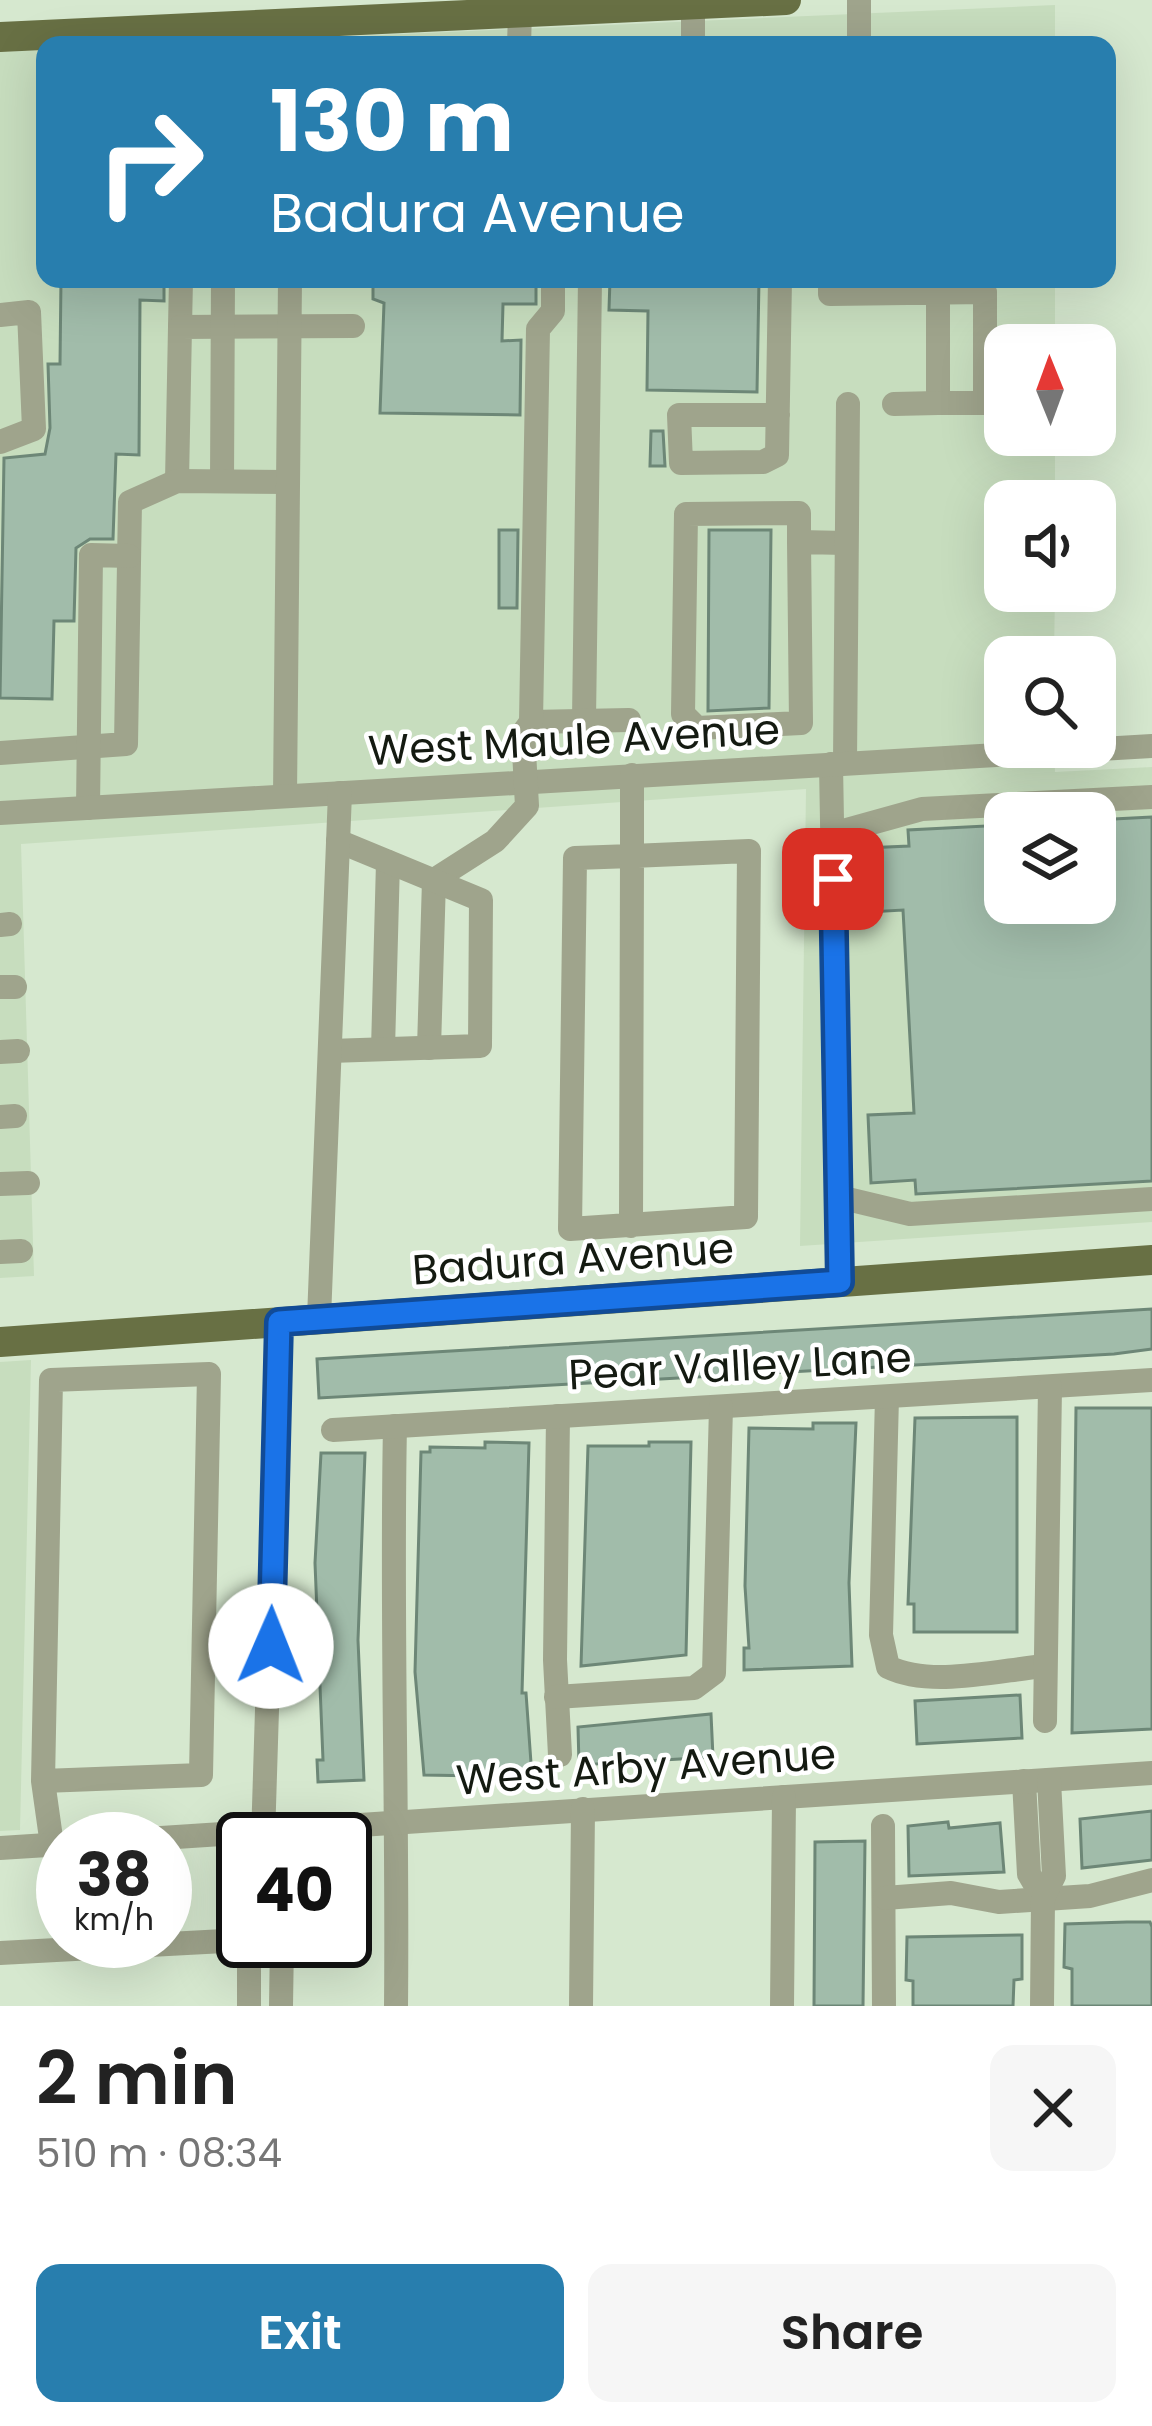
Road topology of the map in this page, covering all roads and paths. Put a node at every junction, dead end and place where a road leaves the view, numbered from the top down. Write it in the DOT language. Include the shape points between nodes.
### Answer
graph roads {
  1 [pos="786,0"];
  2 [pos="860,0"];
  3 [pos="693,4"];
  4 [pos="520,12"];
  5 [pos="292,33"];
  6 [pos="73,36"];
  7 [pos="519,36"];
  8 [pos="693,36"];
  9 [pos="859,36"];
  10 [pos="0,37"];
  11 [pos="36,37"];
  12 [pos="181,288"];
  13 [pos="223,288"];
  14 [pos="290,288"];
  15 [pos="554,288"];
  16 [pos="590,288"];
  17 [pos="780,288"];
  18 [pos="830,288"];
  19 [pos="938,292"];
  20 [pos="0,315"];
  21 [pos="353,326"];
  22 [pos="180,327"];
  23 [pos="221,327"];
  24 [pos="289,328"];
  25 [pos="938,403"];
  26 [pos="848,404"];
  27 [pos="894,404"];
  28 [pos="778,416"];
  29 [pos="0,442"];
  30 [pos="177,481"];
  31 [pos="222,481"];
  32 [pos="288,482"];
  33 [pos="799,542"];
  34 [pos="846,543"];
  35 [pos="129,556"];
  36 [pos="801,688"];
  37 [pos="846,688"];
  38 [pos="584,720"];
  39 [pos="629,720"];
  40 [pos="531,722"];
  41 [pos="1152,746"];
  42 [pos="85,747"];
  43 [pos="0,753"];
  44 [pos="838,764"];
  45 [pos="632,775"];
  46 [pos="525,783"];
  47 [pos="340,793"];
  48 [pos="286,796"];
  49 [pos="1152,797"];
  50 [pos="88,808"];
  51 [pos="0,814"];
  52 [pos="832,833"];
  53 [pos="338,841"];
  54 [pos="632,856"];
  55 [pos="388,862"];
  56 [pos="434,880"];
  57 [pos="429,1048"];
  58 [pos="383,1049"];
  59 [pos="330,1051"];
  60 [pos="28,1183"];
  61 [pos="0,1184"];
  62 [pos="839,1197"];
  63 [pos="1152,1199"];
  64 [pos="631,1226"];
  65 [pos="1152,1260"];
  66 [pos="840,1282"];
  67 [pos="319,1318"];
  68 [pos="279,1322"];
  69 [pos="51,1338"];
  70 [pos="0,1342"];
  71 [pos="51,1380"];
  72 [pos="1152,1380"];
  73 [pos="1050,1387"];
  74 [pos="886,1397"];
  75 [pos="721,1407"];
  76 [pos="559,1416"];
  77 [pos="395,1426"];
  78 [pos="333,1430"];
  79 [pos="1045,1666"];
  80 [pos="556,1697"];
  81 [pos="1045,1720"];
  82 [pos="560,1754"];
  83 [pos="1152,1773"];
  84 [pos="44,1781"];
  85 [pos="1037,1781"];
  86 [pos="784,1797"];
  87 [pos="584,1809"];
  88 [pos="51,1812"];
  89 [pos="267,1812"];
  90 [pos="398,1822"];
  91 [pos="372,1825"];
  92 [pos="883,1826"];
  93 [pos="36,1846"];
  94 [pos="0,1848"];
  95 [pos="1152,1880"];
  96 [pos="885,1898"];
  97 [pos="1043,1898"];
  98 [pos="216,1942"];
  99 [pos="0,1953"];
  100 [pos="247,1968"];
  101 [pos="282,1968"];
  102 [pos="249,2006"];
  103 [pos="281,2006"];
  104 [pos="395,2006"];
  105 [pos="581,2006"];
  106 [pos="782,2006"];
  107 [pos="884,2006"];
  108 [pos="1042,2006"];
  1 -- 3 [label="main road"];
  2 -- 9 [label="street"];
  3 -- 4 [label="main road"];
  3 -- 8 [label="street"];
  4 -- 5 [label="main road"];
  4 -- 7 [label="street"];
  5 -- 6 [label="main road"];
  10 -- 11 [label="main road"];
  12 -- 22 [label="street"];
  13 -- 23 [label="street"];
  14 -- 24 [label="street"];
  15 -- 40 [label="street" via="553,311 538,329"];
  16 -- 38 [label="street"];
  17 -- 28 [label="street"];
  18 -- 19 [label="street"];
  19 -- 25 [label="street"];
  19 -- 25 [label="street" via="985,292 985,403"];
  20 -- 29 [label="street" via="29,312 34,429"];
  21 -- 24 [label="street"];
  22 -- 23 [label="street"];
  22 -- 30 [label="street"];
  23 -- 24 [label="street"];
  23 -- 31 [label="street"];
  24 -- 32 [label="street"];
  25 -- 27 [label="street"];
  26 -- 34 [label="street"];
  30 -- 31 [label="street"];
  30 -- 35 [label="street" via="130,502"];
  31 -- 32 [label="street"];
  32 -- 48 [label="street"];
  33 -- 34 [label="street"];
  33 -- 36 [label="street"];
  33 -- 36 [label="street" via="799,513 686,514 683,714 697,728 801,723"];
  34 -- 37 [label="street"];
  35 -- 42 [label="street" via="126,744"];
  35 -- 42 [label="street" via="92,555"];
  36 -- 37 [label="street"];
  37 -- 44 [label="street"];
  38 -- 39 [label="street"];
  38 -- 40 [label="street"];
  40 -- 46 [label="street" via="523,733"];
  41 -- 44 [label="street, West Maule Avenue"];
  42 -- 43 [label="street"];
  42 -- 50 [label="street"];
  44 -- 45 [label="street, West Maule Avenue"];
  44 -- 52 [label="street"];
  45 -- 46 [label="street, West Maule Avenue"];
  45 -- 54 [label="street"];
  46 -- 47 [label="street, West Maule Avenue"];
  46 -- 56 [label="street" via="518,821"];
  47 -- 48 [label="street, West Maule Avenue"];
  47 -- 53 [label="street"];
  48 -- 50 [label="street, West Maule Avenue"];
  49 -- 52 [label="street" via="922,809"];
  50 -- 51 [label="street, West Maule Avenue"];
  52 -- 62 [label="street"];
  53 -- 55 [label="street"];
  53 -- 59 [label="street"];
  54 -- 64 [label="street"];
  54 -- 64 [label="street" via="575,858 570,1229"];
  54 -- 64 [label="street" via="749,851 746,1217"];
  55 -- 56 [label="street"];
  55 -- 58 [label="street"];
  56 -- 57 [label="street"];
  56 -- 57 [label="street" via="481,900 480,1046"];
  57 -- 58 [label="street"];
  58 -- 59 [label="street"];
  59 -- 67 [label="street"];
  60 -- 61 [label="street"];
  62 -- 63 [label="street" via="910,1214"];
  62 -- 66 [label="street"];
  65 -- 66 [label="main road, Badura Avenue"];
  66 -- 67 [label="main road, Badura Avenue"];
  67 -- 68 [label="main road, Badura Avenue"];
  68 -- 69 [label="main road, Badura Avenue"];
  68 -- 89 [label="street"];
  69 -- 70 [label="main road, Badura Avenue"];
  69 -- 71 [label="street"];
  71 -- 84 [label="street"];
  71 -- 84 [label="street" via="209,1374 201,1775"];
  72 -- 73 [label="street, Pear Valley Lane"];
  73 -- 74 [label="street, Pear Valley Lane"];
  73 -- 79 [label="street"];
  74 -- 75 [label="street, Pear Valley Lane"];
  74 -- 79 [label="street" via="881,1635 888,1667 928,1675"];
  75 -- 76 [label="street, Pear Valley Lane"];
  75 -- 80 [label="street" via="718,1663 694,1688"];
  76 -- 77 [label="street, Pear Valley Lane"];
  76 -- 80 [label="street"];
  77 -- 78 [label="street, Pear Valley Lane"];
  77 -- 90 [label="street"];
  79 -- 81 [label="street"];
  80 -- 82 [label="street"];
  83 -- 85 [label="street, West Arby Avenue"];
  84 -- 88 [label="street"];
  85 -- 86 [label="street, West Arby Avenue"];
  85 -- 97 [label="street" via="1040,1846 1054,1876"];
  86 -- 87 [label="street, West Arby Avenue"];
  86 -- 106 [label="street"];
  87 -- 90 [label="street, West Arby Avenue"];
  87 -- 105 [label="street"];
  90 -- 91 [label="street, West Arby Avenue"];
  90 -- 104 [label="street"];
  92 -- 96 [label="street"];
  93 -- 94 [label="street"];
  95 -- 97 [label="street"];
  96 -- 97 [label="street"];
  96 -- 107 [label="street"];
  97 -- 108 [label="street"];
  98 -- 99 [label="street"];
  100 -- 102 [label="street"];
  101 -- 103 [label="street"];
}
